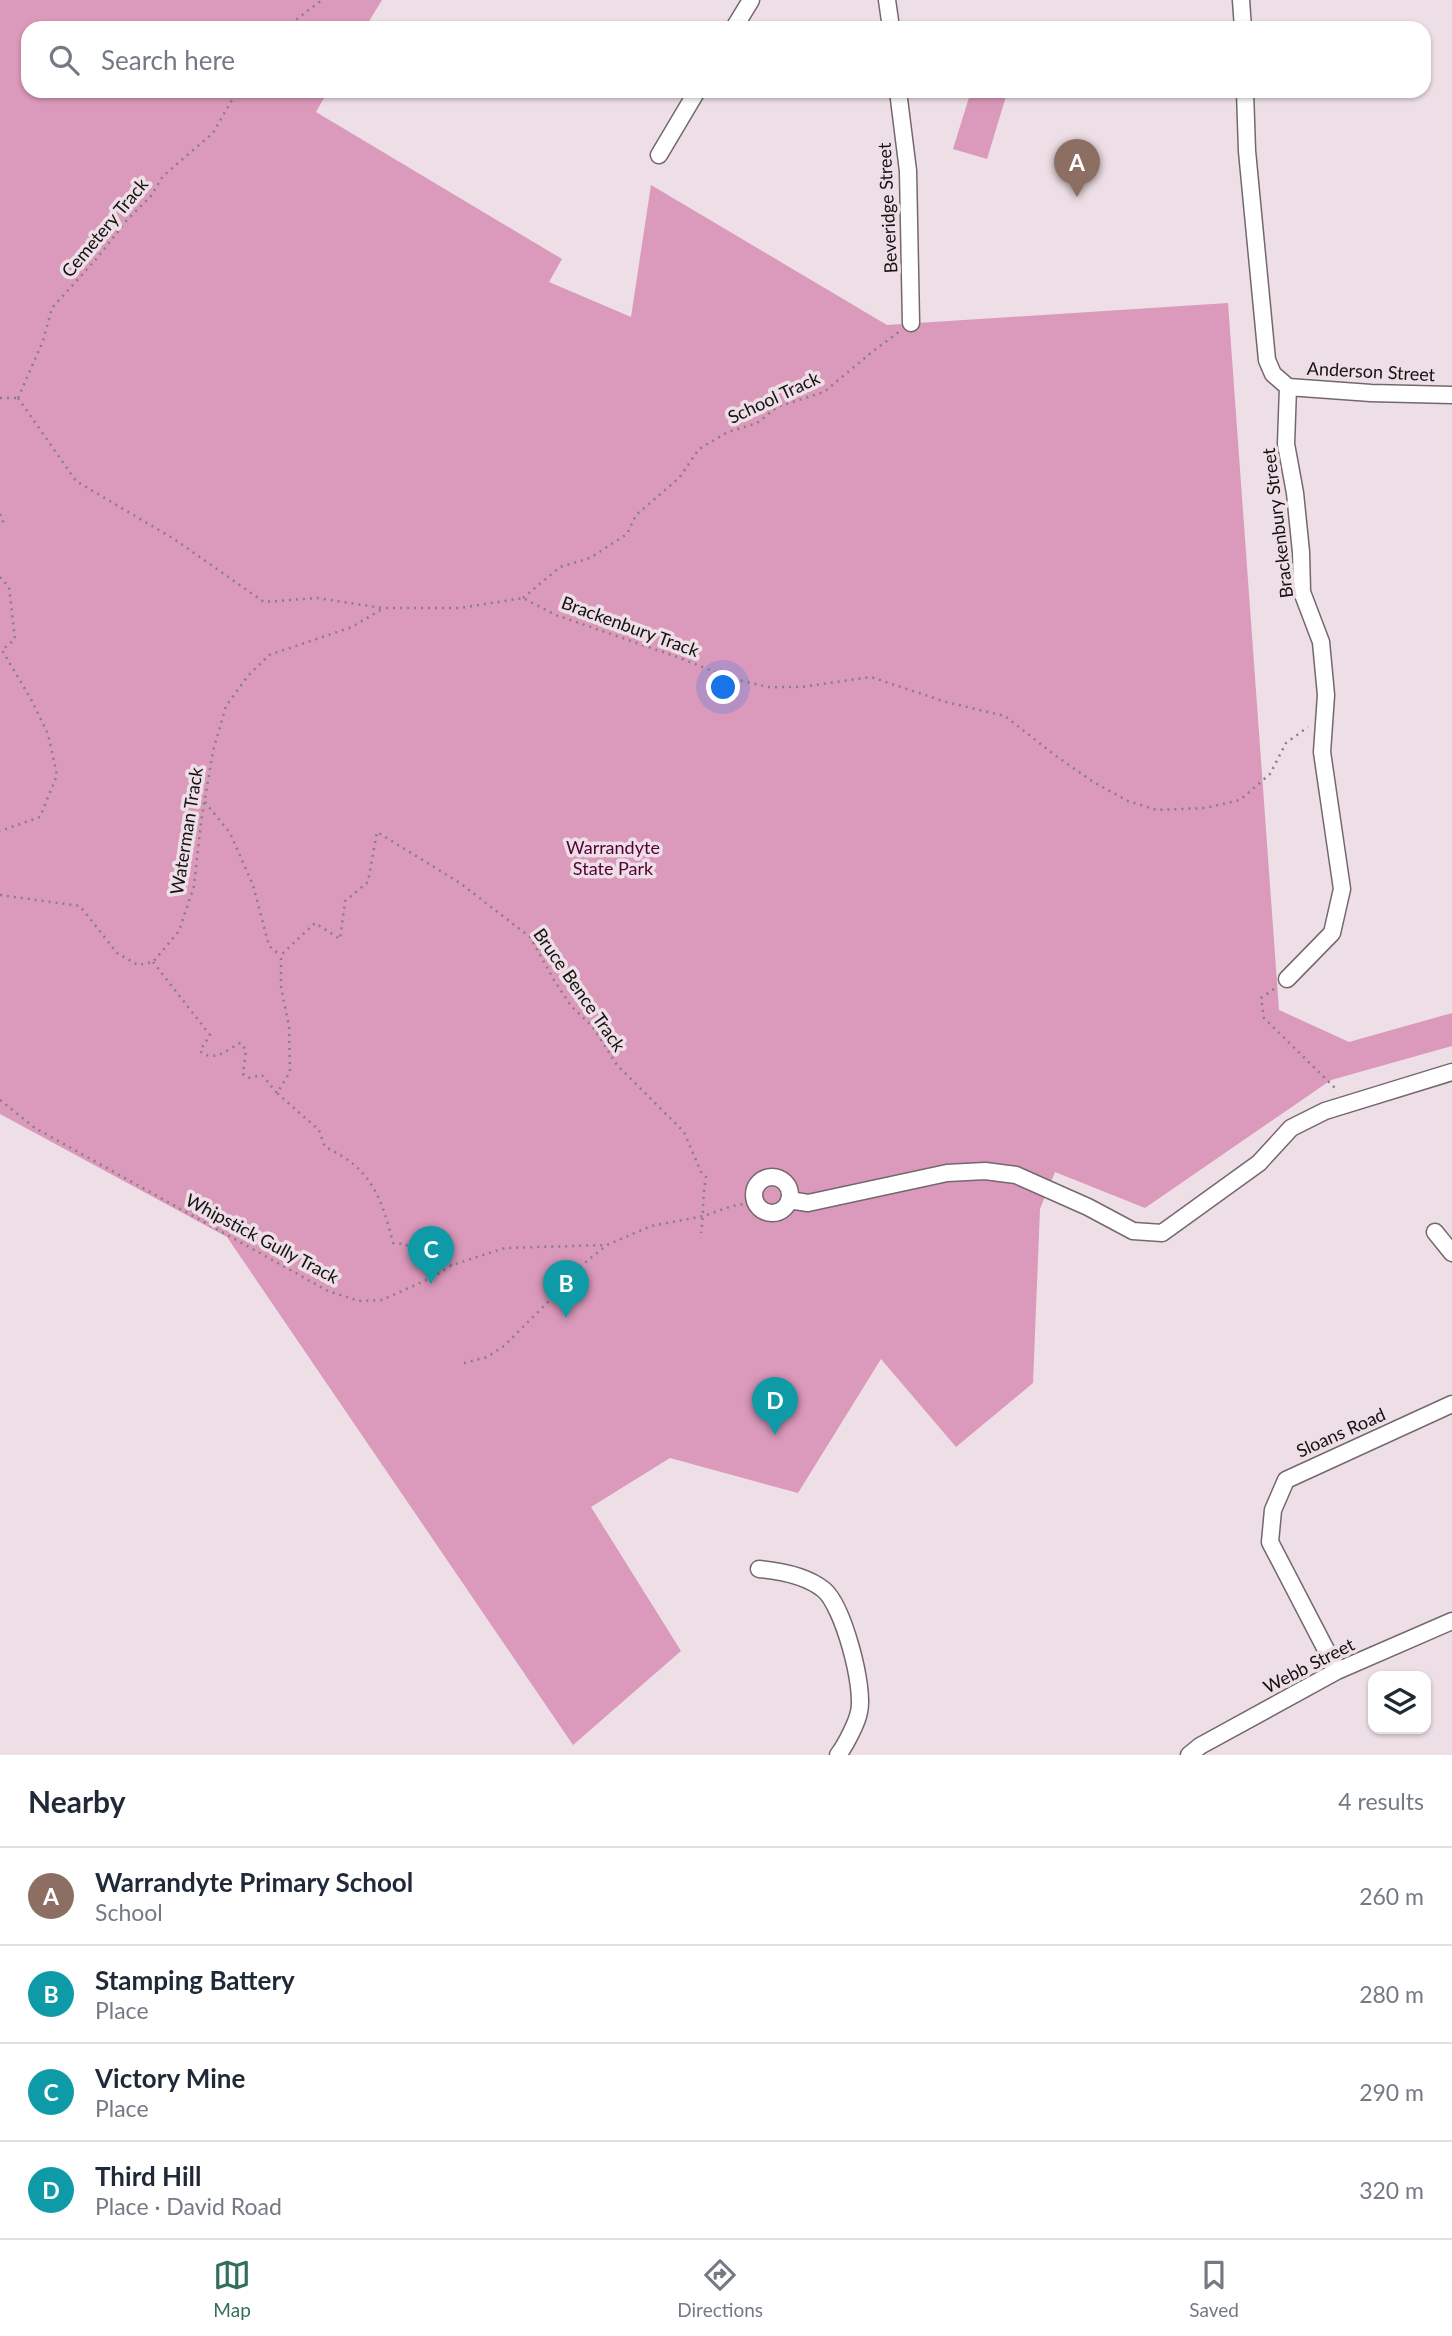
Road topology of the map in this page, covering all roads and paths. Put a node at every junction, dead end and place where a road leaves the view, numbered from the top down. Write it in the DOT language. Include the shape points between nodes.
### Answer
graph roads {
  1 [pos="322,0"];
  2 [pos="751,0"];
  3 [pos="887,0"];
  4 [pos="1241,0"];
  5 [pos="294,21"];
  6 [pos="738,21"];
  7 [pos="890,21"];
  8 [pos="1242,21"];
  9 [pos="233,98"];
  10 [pos="693,98"];
  11 [pos="899,98"];
  12 [pos="1245,98"];
  13 [pos="659,155"];
  14 [pos="911,323"];
  15 [pos="1288,387"];
  16 [pos="1452,396"];
  17 [pos="0,398"];
  18 [pos="18,398"];
  19 [pos="0,513"];
  20 [pos="0,527"];
  21 [pos="0,577"];
  22 [pos="523,598"];
  23 [pos="383,608"];
  24 [pos="1,651"];
  25 [pos="1325,715"];
  26 [pos="205,802"];
  27 [pos="0,831"];
  28 [pos="0,895"];
  29 [pos="281,955"];
  30 [pos="153,961"];
  31 [pos="1287,979"];
  32 [pos="1452,1072"];
  33 [pos="277,1093"];
  34 [pos="0,1100"];
  35 [pos="1350,1103"];
  36 [pos="789,1200"];
  37 [pos="755,1202"];
  38 [pos="704,1216"];
  39 [pos="1435,1232"];
  40 [pos="701,1233"];
  41 [pos="607,1245"];
  42 [pos="1452,1253"];
  43 [pos="452,1265"];
  44 [pos="464,1363"];
  45 [pos="1452,1404"];
  46 [pos="759,1569"];
  47 [pos="1452,1621"];
  48 [pos="1338,1671"];
  49 [pos="838,1755"];
  50 [pos="1189,1755"];
  1 -- 5 [label="path"];
  2 -- 6 [label="street"];
  3 -- 7 [label="street"];
  4 -- 8 [label="street"];
  9 -- 18 [label="path, Cemetery Track" via="213,133 163,176 151,196 52,308"];
  10 -- 13 [label="street"];
  11 -- 14 [label="street, Beveridge Street" via="908,171"];
  12 -- 15 [label="street" via="1267,360 1273,374"];
  14 -- 22 [label="path, School Track" via="824,392 776,407 757,423 728,432 699,449 679,478 636,515 627,534 590,558 560,567"];
  15 -- 16 [label="street, Anderson Street"];
  15 -- 25 [label="street, Brackenbury Street" via="1286,444 1302,592 1321,642"];
  17 -- 18 [label="path"];
  18 -- 23 [label="path" via="76,481 174,539 264,602 317,598"];
  19 -- 20 [label="path"];
  21 -- 24 [label="path" via="9,587 15,639"];
  22 -- 23 [label="path" via="460,608"];
  22 -- 25 [label="path, Brackenbury Track" via="556,615 730,678 790,687 871,677 1005,716 1095,782 1128,802 1157,810 1205,808 1240,800 1270,774 1286,743"];
  23 -- 26 [label="path, Waterman Track" via="352,627 269,655 247,677 226,706"];
  24 -- 27 [label="path" via="48,734 57,775 40,817"];
  25 -- 31 [label="street, Brackenbury Street" via="1322,752 1342,889 1332,933"];
  26 -- 29 [label="path" via="230,833 253,885 269,946"];
  26 -- 30 [label="path, Waterman Track" via="194,886 178,931"];
  28 -- 30 [label="path" via="80,906 117,953 138,965"];
  29 -- 33 [label="path" via="290,1072"];
  29 -- 38 [label="path, Bruce Bence Track" via="315,923 340,939 345,901 368,882 377,832 460,883 530,937 565,998 592,1026 617,1065 684,1132 706,1177"];
  30 -- 33 [label="path" via="210,1035 200,1051 213,1058 240,1043 246,1050 243,1074 248,1078 261,1075"];
  31 -- 35 [label="path" via="1261,998 1264,1017"];
  32 -- 35 [label="street"];
  33 -- 43 [label="path" via="319,1130 325,1147 348,1158 377,1191 393,1243"];
  34 -- 43 [label="path, Whipstick Gully Track" via="35,1128 328,1291 359,1301 382,1300"];
  35 -- 36 [label="street" via="1291,1128 1259,1163 1161,1233 1133,1231 1016,1175 985,1171 947,1173 808,1203"];
  36 -- 37 [label="street" via="773,1213"];
  36 -- 37 [label="street" via="786,1182 774,1176 757,1183"];
  37 -- 38 [label="path, Whipstick Gully Track"];
  38 -- 40 [label="path, Bruce Bence Track"];
  38 -- 41 [label="path, Whipstick Gully Track" via="651,1226"];
  39 -- 42 [label="street"];
  41 -- 43 [label="path, Whipstick Gully Track" via="505,1248"];
  41 -- 44 [label="path" via="572,1273 504,1346"];
  45 -- 48 [label="street, Sloans Road" via="1286,1480 1277,1500 1270,1542"];
  46 -- 49 [label="street" via="787,1572 825,1591 845,1627 857,1668 860,1711"];
  47 -- 48 [label="street, Webb Street"];
  48 -- 50 [label="street, Webb Street"];
}
